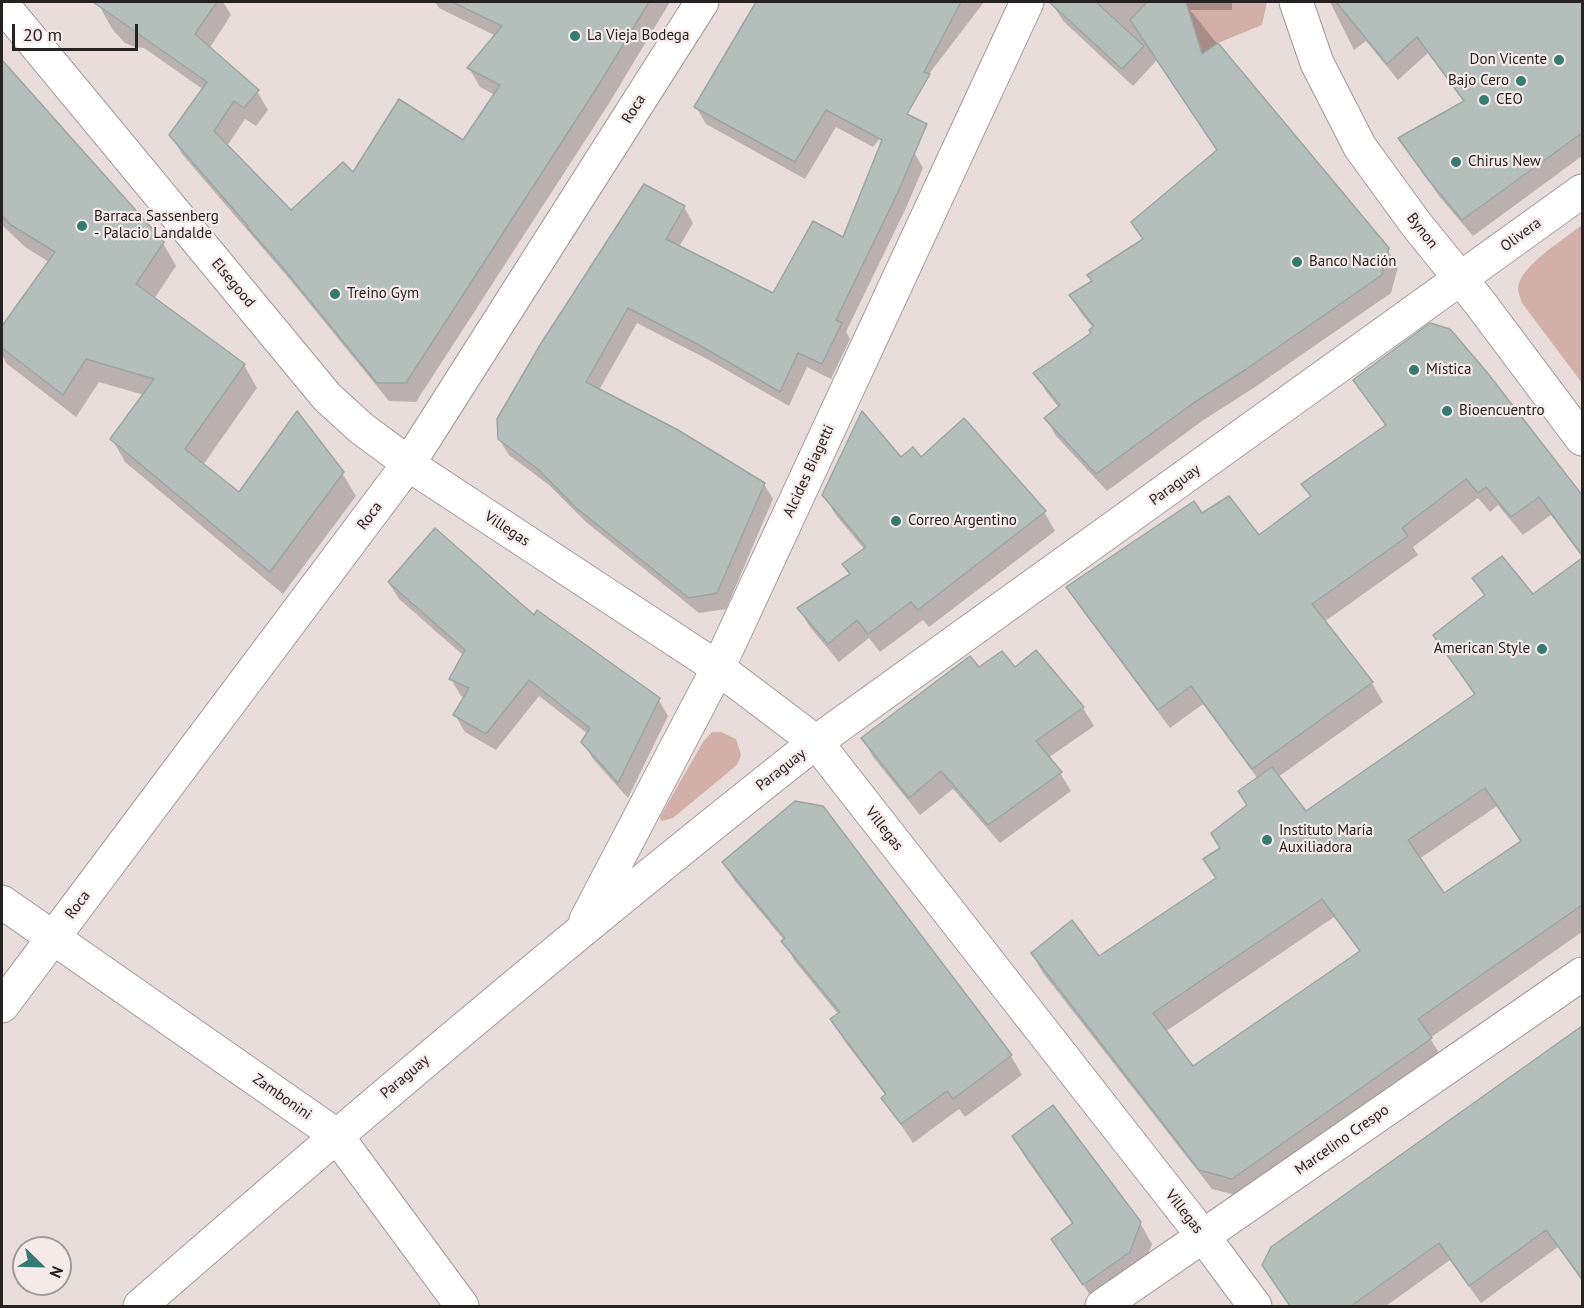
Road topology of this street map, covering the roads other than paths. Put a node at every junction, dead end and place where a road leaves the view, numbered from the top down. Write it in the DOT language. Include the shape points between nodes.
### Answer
graph roads {
  1 [pos="702,2"];
  2 [pos="1027,2"];
  3 [pos="1296,2"];
  4 [pos="2,4"];
  5 [pos="1582,191"];
  6 [pos="1460,280"];
  7 [pos="1582,440"];
  8 [pos="409,463"];
  9 [pos="718,668"];
  10 [pos="816,742"];
  11 [pos="2,902"];
  12 [pos="578,934"];
  13 [pos="53,938"];
  14 [pos="1582,974"];
  15 [pos="2,1006"];
  16 [pos="336,1135"];
  17 [pos="1203,1236"];
  18 [pos="140,1306"];
  19 [pos="462,1306"];
  20 [pos="1102,1306"];
  21 [pos="1255,1306"];
  1 -- 8 [label="street, Roca"];
  2 -- 9 [label="street, Alcides Biagetti"];
  3 -- 6 [label="street, Bynon" via="1317,63 1360,147"];
  4 -- 8 [label="street, Elsegood" via="327,396 361,428"];
  5 -- 6 [label="street, Olivera"];
  6 -- 7 [label="street, Bynon"];
  6 -- 10 [label="street, Paraguay"];
  8 -- 9 [label="street, Villegas"];
  8 -- 13 [label="street, Roca"];
  9 -- 10 [label="street, Villegas"];
  9 -- 12 [label="street, Alcides Biagetti"];
  10 -- 12 [label="street, Paraguay"];
  10 -- 17 [label="street, Villegas"];
  11 -- 13 [label="street, Zambonini"];
  12 -- 16 [label="street, Paraguay"];
  13 -- 15 [label="street, Roca"];
  13 -- 16 [label="street, Zambonini"];
  14 -- 17 [label="street, Marcelino Crespo"];
  16 -- 18 [label="street, Paraguay"];
  16 -- 19 [label="street, Zambonini"];
  17 -- 20 [label="street, Marcelino Crespo"];
  17 -- 21 [label="street, Villegas"];
}
